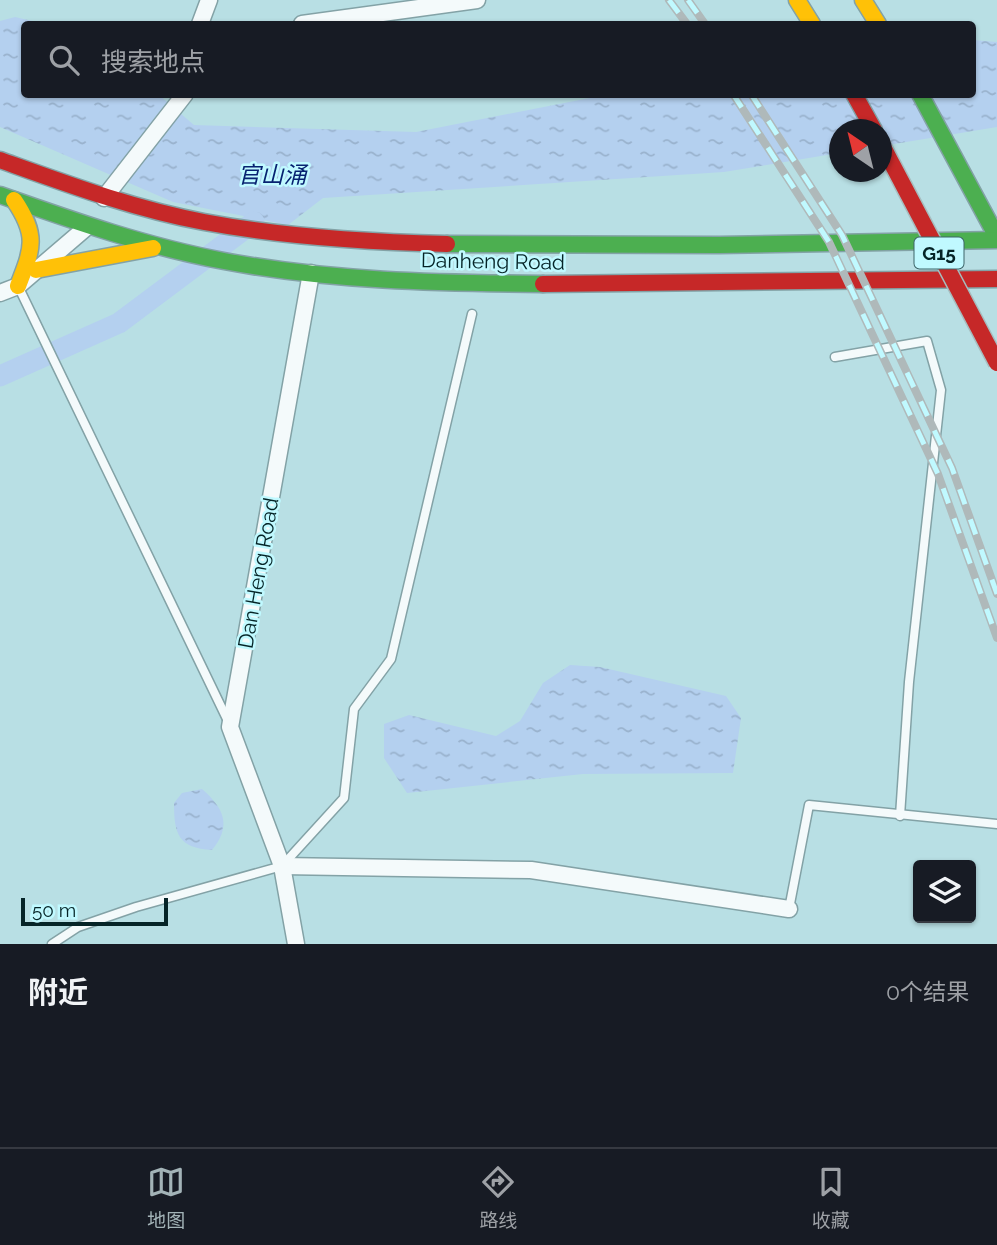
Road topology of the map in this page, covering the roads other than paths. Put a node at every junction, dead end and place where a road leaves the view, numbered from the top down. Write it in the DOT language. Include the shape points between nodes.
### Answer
graph roads {
  1 [pos="209,0"];
  2 [pos="477,0"];
  3 [pos="797,0"];
  4 [pos="863,0"];
  5 [pos="201,21"];
  6 [pos="324,21"];
  7 [pos="810,21"];
  8 [pos="876,21"];
  9 [pos="182,98"];
  10 [pos="855,98"];
  11 [pos="922,98"];
  12 [pos="868,119"];
  13 [pos="0,160"];
  14 [pos="892,164"];
  15 [pos="7,198"];
  16 [pos="104,198"];
  17 [pos="88,226"];
  18 [pos="997,239"];
  19 [pos="163,246"];
  20 [pos="36,270"];
  21 [pos="311,273"];
  22 [pos="997,279"];
  23 [pos="18,286"];
  24 [pos="0,293"];
  25 [pos="472,314"];
  26 [pos="835,357"];
  27 [pos="997,363"];
  28 [pos="230,727"];
  29 [pos="900,816"];
  30 [pos="997,824"];
  31 [pos="282,866"];
  32 [pos="789,909"];
  33 [pos="52,944"];
  34 [pos="296,944"];
  1 -- 5 [label="street"];
  2 -- 6 [label="street"];
  3 -- 7 [label="main road"];
  4 -- 8 [label="main road"];
  9 -- 16 [label="street"];
  10 -- 12 [label="main road"];
  11 -- 18 [label="main road, G15"];
  13 -- 16 [label="main road, Danheng Road"];
  14 -- 27 [label="main road, G15, bridge"];
  15 -- 17 [label="main road, Danheng Road"];
  15 -- 23 [label="main road" via="31,224 33,248"];
  16 -- 18 [label="main road, Danheng Road" via="203,222 322,238 442,245"];
  17 -- 19 [label="main road, Danheng Road"];
  17 -- 20 [label="street"];
  19 -- 20 [label="main road"];
  19 -- 21 [label="main road, Danheng Road" via="257,267"];
  20 -- 23 [label="street"];
  21 -- 22 [label="main road, Danheng Road" via="457,283"];
  21 -- 28 [label="street, Dan Heng Road"];
  23 -- 24 [label="street"];
  23 -- 28 [label="lane"];
  25 -- 31 [label="lane" via="391,659 354,709 344,798"];
  26 -- 29 [label="lane" via="927,341 942,390 909,682"];
  28 -- 31 [label="street"];
  29 -- 30 [label="lane"];
  29 -- 32 [label="lane" via="809,805"];
  31 -- 32 [label="street" via="531,870"];
  31 -- 33 [label="lane" via="124,911 78,927"];
  31 -- 34 [label="street"];
}
